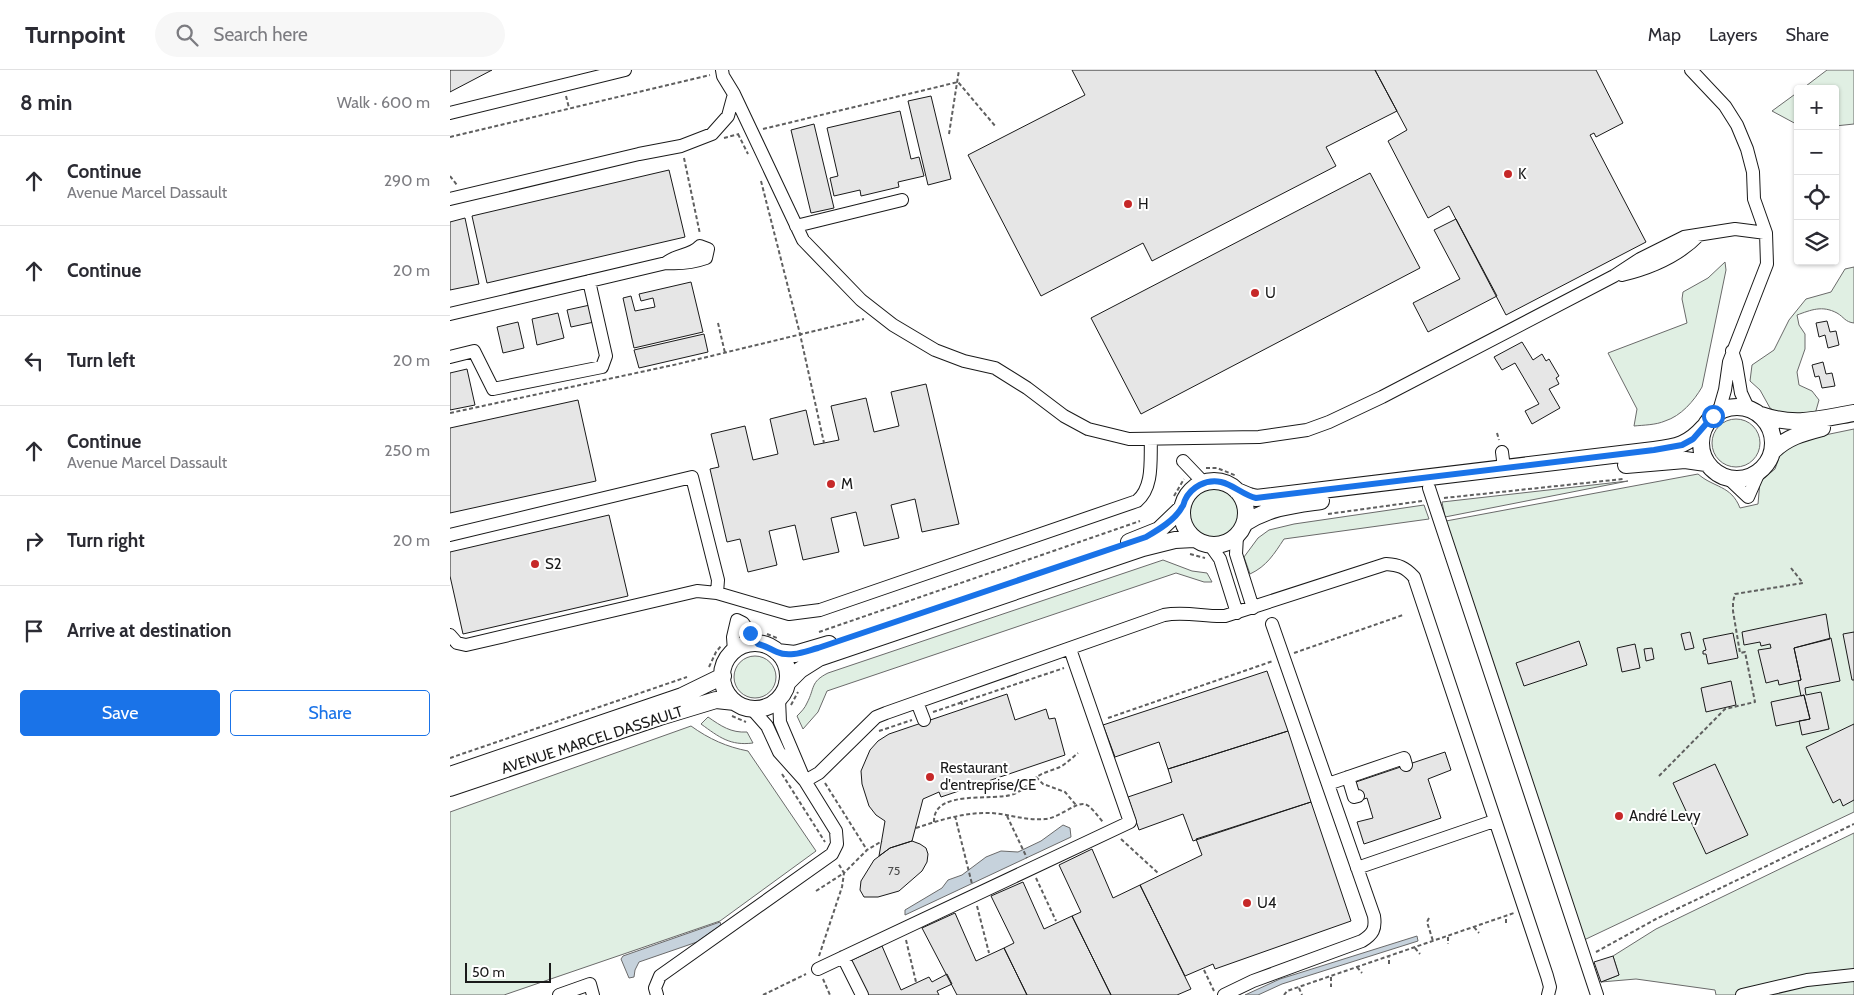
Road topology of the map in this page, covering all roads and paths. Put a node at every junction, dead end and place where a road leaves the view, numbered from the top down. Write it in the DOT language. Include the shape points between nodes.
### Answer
graph roads {
  1 [pos="625,70"];
  2 [pos="959,70"];
  3 [pos="1691,70"];
  4 [pos="717,72"];
  5 [pos="958,82"];
  6 [pos="734,94"];
  7 [pos="450,113"];
  8 [pos="996,127"];
  9 [pos="751,131"];
  10 [pos="738,134"];
  11 [pos="949,134"];
  12 [pos="450,137"];
  13 [pos="720,140"];
  14 [pos="681,146"];
  15 [pos="750,158"];
  16 [pos="758,174"];
  17 [pos="450,199"];
  18 [pos="902,200"];
  19 [pos="796,226"];
  20 [pos="1766,233"];
  21 [pos="705,247"];
  22 [pos="589,280"];
  23 [pos="878,313"];
  24 [pos="450,314"];
  25 [pos="718,323"];
  26 [pos="800,334"];
  27 [pos="1732,352"];
  28 [pos="726,353"];
  29 [pos="450,357"];
  30 [pos="1719,411"];
  31 [pos="1755,412"];
  32 [pos="450,413"];
  33 [pos="1854,413"];
  34 [pos="1854,420"];
  35 [pos="1704,428"];
  36 [pos="1151,439"];
  37 [pos="824,443"];
  38 [pos="1772,451"];
  39 [pos="1502,452"];
  40 [pos="1183,460"];
  41 [pos="1706,463"];
  42 [pos="1504,468"];
  43 [pos="1759,472"];
  44 [pos="1199,477"];
  45 [pos="1623,479"];
  46 [pos="1729,479"];
  47 [pos="1238,484"];
  48 [pos="1431,494"];
  49 [pos="1177,504"];
  50 [pos="1324,514"];
  51 [pos="1146,519"];
  52 [pos="1241,530"];
  53 [pos="450,535"];
  54 [pos="1194,539"];
  55 [pos="1175,540"];
  56 [pos="1210,545"];
  57 [pos="1220,561"];
  58 [pos="1790,568"];
  59 [pos="717,594"];
  60 [pos="1253,608"];
  61 [pos="1237,613"];
  62 [pos="1403,615"];
  63 [pos="1272,624"];
  64 [pos="816,632"];
  65 [pos="450,635"];
  66 [pos="758,644"];
  67 [pos="1070,649"];
  68 [pos="734,652"];
  69 [pos="778,652"];
  70 [pos="1283,657"];
  71 [pos="1076,664"];
  72 [pos="800,670"];
  73 [pos="690,676"];
  74 [pos="723,676"];
  75 [pos="788,683"];
  76 [pos="716,700"];
  77 [pos="735,702"];
  78 [pos="918,702"];
  79 [pos="784,703"];
  80 [pos="751,716"];
  81 [pos="923,718"];
  82 [pos="1096,722"];
  83 [pos="878,732"];
  84 [pos="1078,753"];
  85 [pos="450,758"];
  86 [pos="1406,765"];
  87 [pos="780,772"];
  88 [pos="819,772"];
  89 [pos="450,775"];
  90 [pos="1659,776"];
  91 [pos="1036,777"];
  92 [pos="1348,777"];
  93 [pos="805,781"];
  94 [pos="1328,784"];
  95 [pos="450,788"];
  96 [pos="1358,796"];
  97 [pos="1076,805"];
  98 [pos="1494,821"];
  99 [pos="934,822"];
  100 [pos="1854,824"];
  101 [pos="916,828"];
  102 [pos="1112,831"];
  103 [pos="882,841"];
  104 [pos="868,850"];
  105 [pos="832,854"];
  106 [pos="1357,868"];
  107 [pos="844,873"];
  108 [pos="1158,873"];
  109 [pos="816,890"];
  110 [pos="1524,910"];
  111 [pos="1506,916"];
  112 [pos="1430,918"];
  113 [pos="1506,923"];
  114 [pos="1474,927"];
  115 [pos="904,928"];
  116 [pos="1478,933"];
  117 [pos="1448,936"];
  118 [pos="1433,941"];
  119 [pos="1448,944"];
  120 [pos="1415,947"];
  121 [pos="1420,954"];
  122 [pos="1389,956"];
  123 [pos="843,957"];
  124 [pos="1585,959"];
  125 [pos="1389,964"];
  126 [pos="1357,967"];
  127 [pos="818,969"];
  128 [pos="1204,970"];
  129 [pos="1362,973"];
  130 [pos="1854,975"];
  131 [pos="1331,976"];
  132 [pos="916,982"];
  133 [pos="1299,987"];
  134 [pos="1331,987"];
  135 [pos="559,995"];
  136 [pos="593,995"];
  137 [pos="657,995"];
  138 [pos="763,995"];
  139 [pos="830,995"];
  140 [pos="862,995"];
  141 [pos="1216,995"];
  142 [pos="1224,995"];
  143 [pos="1284,995"];
  144 [pos="1302,995"];
  145 [pos="1548,995"];
  146 [pos="1596,995"];
  147 [pos="1742,995"];
  1 -- 7 [label="street"];
  2 -- 5 [label="path"];
  3 -- 20 [label="street" via="1725,106 1737,125 1747,148 1753,172 1754,199"];
  4 -- 6 [label="street"];
  4 -- 12 [label="path"];
  5 -- 8 [label="path"];
  5 -- 9 [label="path"];
  5 -- 11 [label="path"];
  6 -- 9 [label="street"];
  6 -- 14 [label="street" via="728,116 712,134"];
  9 -- 10 [label="path"];
  9 -- 19 [label="street"];
  10 -- 13 [label="path"];
  10 -- 15 [label="path"];
  14 -- 17 [label="street"];
  14 -- 21 [label="path"];
  16 -- 26 [label="path"];
  18 -- 19 [label="street"];
  19 -- 23 [label="street" via="803,240 861,300"];
  20 -- 27 [label="street" via="1767,264"];
  20 -- 36 [label="street" via="1735,229 1684,237 1382,396 1307,430 1258,437"];
  21 -- 22 [label="street" via="708,249 706,258 696,262 666,263"];
  22 -- 24 [label="street"];
  22 -- 29 [label="street" via="606,356 602,367 493,389 474,351"];
  23 -- 26 [label="path"];
  23 -- 36 [label="street" via="935,350 995,368 1064,416 1088,428 1129,439"];
  25 -- 28 [label="path"];
  26 -- 28 [label="path"];
  26 -- 37 [label="path"];
  27 -- 30 [label="street"];
  27 -- 31 [label="street" via="1741,393"];
  28 -- 32 [label="path"];
  30 -- 31 [label="main road" via="1733,407"];
  30 -- 35 [label="main road"];
  31 -- 33 [label="main road" via="1797,423"];
  31 -- 38 [label="main road" via="1772,431"];
  34 -- 38 [label="main road" via="1793,436"];
  35 -- 41 [label="main road" via="1700,445"];
  35 -- 42 [label="main road" via="1693,439 1673,447"];
  36 -- 59 [label="street" via="1149,481 1144,495 1137,501 820,610 789,614"];
  38 -- 43 [label="main road" via="1770,459"];
  39 -- 42 [label="street"];
  40 -- 44 [label="street"];
  41 -- 46 [label="main road"];
  41 -- 48 [label="main road" via="1685,460 1644,462"];
  42 -- 47 [label="main road" via="1256,498 1249,496"];
  43 -- 46 [label="main road" via="1745,479"];
  43 -- 46 [label="street" via="1748,501"];
  44 -- 47 [label="main road"];
  44 -- 47 [label="path" via="1205,468 1217,468"];
  44 -- 49 [label="main road"];
  44 -- 49 [label="path" via="1182,481"];
  45 -- 48 [label="path"];
  47 -- 52 [label="main road" via="1246,506"];
  48 -- 50 [label="path"];
  48 -- 52 [label="main road" via="1276,508 1260,513"];
  48 -- 124 [label="street"];
  49 -- 54 [label="main road" via="1184,525"];
  49 -- 69 [label="main road" via="1159,530 1146,537 818,648 795,654"];
  51 -- 64 [label="path"];
  52 -- 56 [label="main road" via="1229,542"];
  52 -- 60 [label="street" via="1236,554"];
  53 -- 59 [label="street" via="692,477 718,580"];
  54 -- 55 [label="main road"];
  54 -- 56 [label="main road"];
  55 -- 57 [label="path" via="1191,554"];
  55 -- 72 [label="main road" via="819,658"];
  56 -- 57 [label="street"];
  57 -- 61 [label="street"];
  58 -- 90 [label="path" via="1803,583 1735,594 1732,602 1740,652 1745,652 1756,702 1725,709"];
  59 -- 65 [label="street" via="697,591 466,645 456,643"];
  60 -- 61 [label="street"];
  60 -- 98 [label="street" via="1386,564 1405,568 1414,577"];
  61 -- 67 [label="street" via="1210,617 1176,613 1164,615"];
  62 -- 70 [label="path"];
  63 -- 70 [label="street"];
  66 -- 68 [label="main road" via="750,644"];
  66 -- 68 [label="street" via="737,620"];
  66 -- 69 [label="main road"];
  67 -- 71 [label="street"];
  67 -- 78 [label="street"];
  68 -- 74 [label="main road" via="728,658"];
  69 -- 75 [label="main road" via="786,666"];
  70 -- 82 [label="path"];
  70 -- 94 [label="street"];
  71 -- 81 [label="path"];
  71 -- 82 [label="street"];
  72 -- 75 [label="main road"];
  72 -- 79 [label="path" via="798,693"];
  73 -- 85 [label="path"];
  74 -- 77 [label="main road" via="728,695"];
  74 -- 89 [label="main road, AVENUE MARCEL DASSAULT" via="682,696"];
  75 -- 79 [label="main road"];
  76 -- 77 [label="main road, AVENUE MARCEL DASSAULT"];
  76 -- 80 [label="path" via="729,714"];
  76 -- 95 [label="main road, AVENUE MARCEL DASSAULT"];
  77 -- 80 [label="main road"];
  78 -- 81 [label="street"];
  78 -- 88 [label="street" via="876,717"];
  79 -- 80 [label="main road" via="771,705"];
  79 -- 93 [label="street" via="780,722"];
  80 -- 93 [label="street" via="767,726 779,752"];
  81 -- 83 [label="path"];
  82 -- 102 [label="street" via="1130,822"];
  84 -- 91 [label="path" via="1058,768"];
  86 -- 92 [label="street" via="1404,758 1384,769"];
  87 -- 105 [label="path"];
  88 -- 93 [label="street"];
  88 -- 104 [label="path"];
  91 -- 97 [label="path" via="1043,784 1065,792"];
  91 -- 99 [label="path" via="1013,795 949,802 935,812"];
  92 -- 94 [label="street"];
  92 -- 96 [label="street" via="1354,797"];
  93 -- 105 [label="street" via="836,831 837,844"];
  94 -- 106 [label="street"];
  97 -- 99 [label="path" via="1065,813 1046,819 975,813"];
  97 -- 102 [label="path" via="1087,805"];
  98 -- 106 [label="street"];
  98 -- 110 [label="street"];
  99 -- 101 [label="path"];
  100 -- 124 [label="path" via="1656,919"];
  102 -- 108 [label="path"];
  102 -- 115 [label="street"];
  103 -- 104 [label="path"];
  104 -- 107 [label="path"];
  105 -- 107 [label="path"];
  105 -- 137 [label="street" via="660,976 655,988"];
  106 -- 142 [label="street" via="1374,916 1372,934 1362,941"];
  107 -- 109 [label="path"];
  107 -- 127 [label="path"];
  110 -- 111 [label="path"];
  110 -- 145 [label="street" via="1547,976"];
  111 -- 113 [label="path"];
  111 -- 114 [label="path"];
  112 -- 118 [label="path" via="1427,922"];
  114 -- 116 [label="path"];
  114 -- 117 [label="path"];
  115 -- 123 [label="street"];
  115 -- 132 [label="path"];
  117 -- 118 [label="path"];
  117 -- 119 [label="path"];
  118 -- 120 [label="path"];
  120 -- 121 [label="path"];
  120 -- 122 [label="path"];
  122 -- 125 [label="path"];
  122 -- 126 [label="path"];
  123 -- 127 [label="street"];
  123 -- 140 [label="street"];
  124 -- 146 [label="street"];
  126 -- 129 [label="path"];
  126 -- 131 [label="path"];
  127 -- 138 [label="path"];
  127 -- 139 [label="path"];
  128 -- 141 [label="path"];
  130 -- 147 [label="street" via="1807,980"];
  131 -- 133 [label="path"];
  131 -- 134 [label="path"];
  133 -- 143 [label="path"];
  133 -- 144 [label="path"];
  135 -- 136 [label="street" via="590,984"];
}
